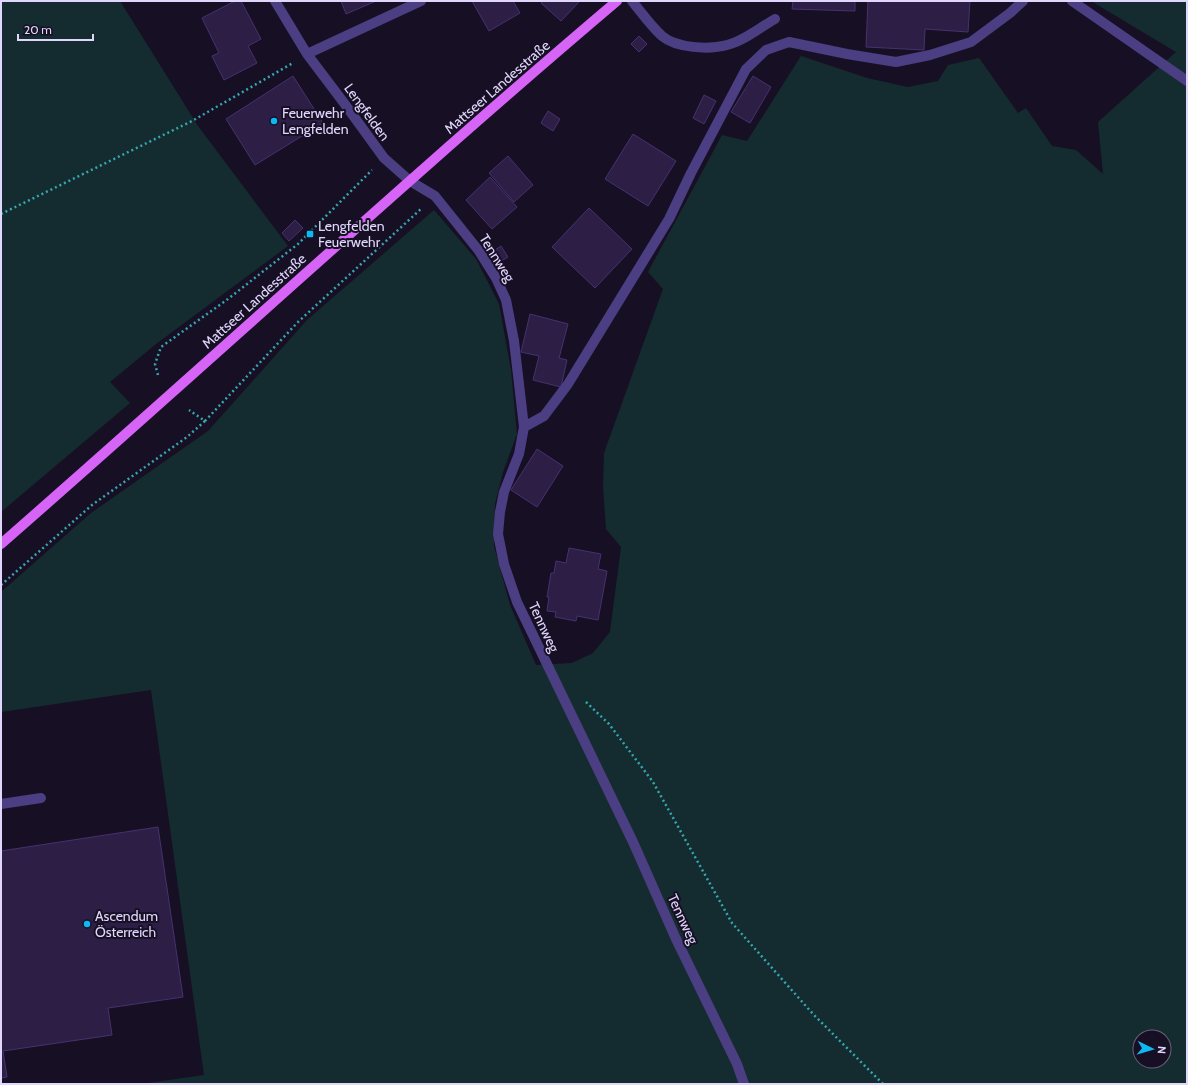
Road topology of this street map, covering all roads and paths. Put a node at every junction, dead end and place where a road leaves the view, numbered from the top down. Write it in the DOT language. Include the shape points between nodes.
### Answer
graph roads {
  1 [pos="275,1"];
  2 [pos="421,1"];
  3 [pos="617,1"];
  4 [pos="632,1"];
  5 [pos="1023,1"];
  6 [pos="1072,1"];
  7 [pos="775,20"];
  8 [pos="307,54"];
  9 [pos="1187,81"];
  10 [pos="384,158"];
  11 [pos="410,181"];
  12 [pos="435,196"];
  13 [pos="1,214"];
  14 [pos="158,375"];
  15 [pos="189,410"];
  16 [pos="206,421"];
  17 [pos="524,427"];
  18 [pos="1,544"];
  19 [pos="1,585"];
  20 [pos="581,697"];
  21 [pos="41,798"];
  22 [pos="1,804"];
  23 [pos="744,1084"];
  24 [pos="883,1084"];
  1 -- 8 [label="street, Lengfelden"];
  2 -- 8 [label="street"];
  3 -- 11 [label="main road, Mattseer Landesstraße"];
  4 -- 7 [label="street" via="663,37 684,46 726,46"];
  5 -- 17 [label="street" via="971,42 896,62 789,42 766,50 746,69 669,219 568,384 544,416"];
  6 -- 9 [label="street"];
  8 -- 10 [label="street, Lengfelden"];
  8 -- 13 [label="path" via="192,121"];
  10 -- 11 [label="street, Lengfelden"];
  10 -- 14 [label="path" via="298,244 161,347 155,364"];
  11 -- 12 [label="street, Tennweg"];
  11 -- 18 [label="main road, Mattseer Landesstraße" via="136,427"];
  12 -- 16 [label="path" via="298,322"];
  12 -- 17 [label="street, Tennweg" via="479,251 506,300 514,341"];
  15 -- 16 [label="path"];
  16 -- 19 [label="path" via="92,505"];
  17 -- 23 [label="street, Tennweg" via="520,454 504,492 498,534 516,602 630,835"];
  20 -- 24 [label="path" via="608,724 653,782 732,923 813,1014"];
  21 -- 22 [label="street"];
}
